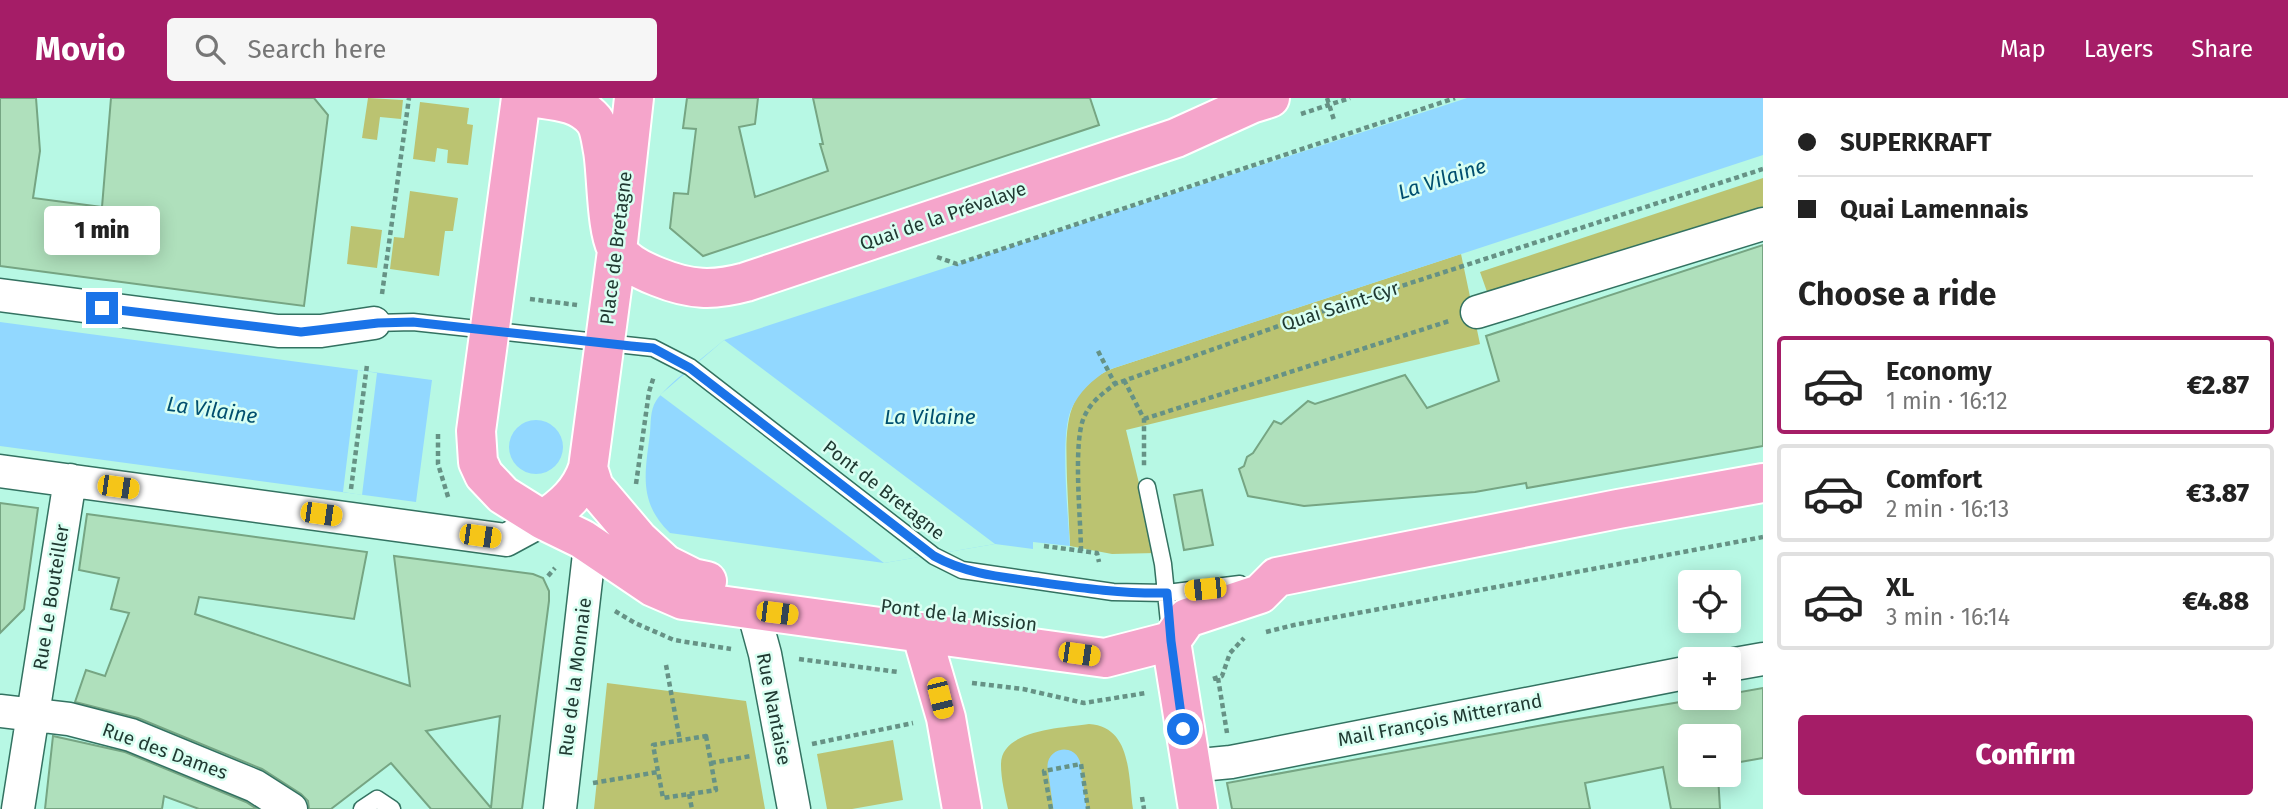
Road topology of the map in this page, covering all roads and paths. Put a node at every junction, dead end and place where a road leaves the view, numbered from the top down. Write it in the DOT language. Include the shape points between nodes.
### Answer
graph roads {
  1 [pos="409,98"];
  2 [pos="521,98"];
  3 [pos="536,98"];
  4 [pos="635,98"];
  5 [pos="1270,98"];
  6 [pos="1327,98"];
  7 [pos="1455,98"];
  8 [pos="1334,120"];
  9 [pos="1763,169"];
  10 [pos="1763,224"];
  11 [pos="617,251"];
  12 [pos="927,253"];
  13 [pos="0,295"];
  14 [pos="519,298"];
  15 [pos="589,307"];
  16 [pos="1477,313"];
  17 [pos="376,323"];
  18 [pos="489,330"];
  19 [pos="605,342"];
  20 [pos="1098,351"];
  21 [pos="366,368"];
  22 [pos="654,376"];
  23 [pos="1124,380"];
  24 [pos="1115,384"];
  25 [pos="1143,419"];
  26 [pos="587,468"];
  27 [pos="0,471"];
  28 [pos="70,480"];
  29 [pos="1763,483"];
  30 [pos="1147,487"];
  31 [pos="634,490"];
  32 [pos="351,494"];
  33 [pos="543,520"];
  34 [pos="1763,537"];
  35 [pos="590,545"];
  36 [pos="1044,546"];
  37 [pos="1082,551"];
  38 [pos="1099,562"];
  39 [pos="1278,577"];
  40 [pos="1167,593"];
  41 [pos="752,610"];
  42 [pos="921,632"];
  43 [pos="1264,633"];
  44 [pos="1254,635"];
  45 [pos="1171,641"];
  46 [pos="791,658"];
  47 [pos="1763,659"];
  48 [pos="1741,663"];
  49 [pos="666,665"];
  50 [pos="907,674"];
  51 [pos="1678,674"];
  52 [pos="959,681"];
  53 [pos="1156,691"];
  54 [pos="0,710"];
  55 [pos="32,713"];
  56 [pos="924,721"];
  57 [pos="680,741"];
  58 [pos="807,746"];
  59 [pos="756,755"];
  60 [pos="1231,762"];
  61 [pos="711,763"];
  62 [pos="1190,766"];
  63 [pos="658,772"];
  64 [pos="689,794"];
  65 [pos="1143,797"];
  66 [pos="561,798"];
  67 [pos="18,809"];
  68 [pos="290,809"];
  69 [pos="362,809"];
  70 [pos="392,809"];
  71 [pos="692,809"];
  72 [pos="794,809"];
  73 [pos="962,809"];
  74 [pos="1051,809"];
  75 [pos="1088,809"];
  76 [pos="1144,809"];
  77 [pos="1198,809"];
  1 -- 17 [label="path"];
  2 -- 18 [label="main road"];
  3 -- 11 [label="main road" via="569,103 596,122"];
  4 -- 11 [label="main road, Place de Bretagne"];
  5 -- 11 [label="main road, Quai de la Prévalaye" via="1176,138 720,289 677,285 648,273"];
  6 -- 8 [label="path"];
  7 -- 12 [label="path" via="957,264"];
  9 -- 23 [label="path, Quai Saint-Cyr"];
  10 -- 16 [label="street"];
  11 -- 19 [label="main road, Place de Bretagne"];
  13 -- 17 [label="street" via="278,331"];
  14 -- 15 [label="path"];
  16 -- 25 [label="path"];
  17 -- 18 [label="lane, Place de Bretagne"];
  18 -- 19 [label="lane, Place de Bretagne"];
  18 -- 33 [label="main road" via="476,430 478,462 503,495"];
  19 -- 26 [label="main road"];
  19 -- 40 [label="lane, Pont de Bretagne" via="653,348 690,368 934,556 962,570 1113,592"];
  20 -- 24 [label="path"];
  21 -- 32 [label="path"];
  22 -- 31 [label="path"];
  23 -- 24 [label="path, Quai Saint-Cyr"];
  23 -- 25 [label="path"];
  24 -- 37 [label="path, Quai Saint-Cyr" via="1098,397 1078,434"];
  25 -- 30 [label="path"];
  26 -- 33 [label="main road" via="569,501"];
  26 -- 45 [label="main road, Pont de la Mission" via="594,487 639,540 665,564 693,578"];
  27 -- 28 [label="street"];
  28 -- 33 [label="street" via="506,540"];
  28 -- 55 [label="street, Rue Le Bouteiller"];
  29 -- 39 [label="main road"];
  30 -- 40 [label="lane"];
  33 -- 35 [label="main road, Pont de la Mission"];
  34 -- 43 [label="path"];
  35 -- 41 [label="main road, Pont de la Mission" via="653,587 683,600"];
  35 -- 66 [label="street, Rue de la Monnaie"];
  36 -- 37 [label="path"];
  37 -- 38 [label="path" via="1097,553"];
  39 -- 40 [label="lane"];
  39 -- 45 [label="main road" via="1260,594 1187,618"];
  40 -- 45 [label="lane"];
  41 -- 42 [label="main road, Pont de la Mission"];
  41 -- 72 [label="street, Rue Nantaise" via="765,654"];
  42 -- 45 [label="main road, Pont de la Mission" via="1105,658"];
  42 -- 73 [label="main road" via="946,718"];
  44 -- 60 [label="path" via="1244,638 1230,653 1218,678"];
  45 -- 62 [label="main road"];
  46 -- 50 [label="path"];
  47 -- 48 [label="street"];
  49 -- 57 [label="path"];
  51 -- 60 [label="street, Mail François Mitterrand"];
  52 -- 53 [label="path" via="1084,703"];
  54 -- 55 [label="street, Rue des Dames"];
  55 -- 67 [label="street, Rue Le Bouteiller"];
  55 -- 68 [label="street, Rue des Dames" via="131,734 255,786"];
  56 -- 58 [label="path"];
  57 -- 61 [label="path" via="706,736"];
  57 -- 63 [label="path" via="653,745"];
  59 -- 61 [label="path"];
  60 -- 62 [label="street, Mail François Mitterrand"];
  61 -- 64 [label="path" via="716,790"];
  62 -- 77 [label="main road"];
  63 -- 64 [label="path" via="663,798"];
  63 -- 66 [label="path"];
  64 -- 71 [label="path"];
  65 -- 76 [label="path"];
  69 -- 70 [label="lane" via="377,799"];
  74 -- 75 [label="path" via="1044,771 1081,764"];
}
